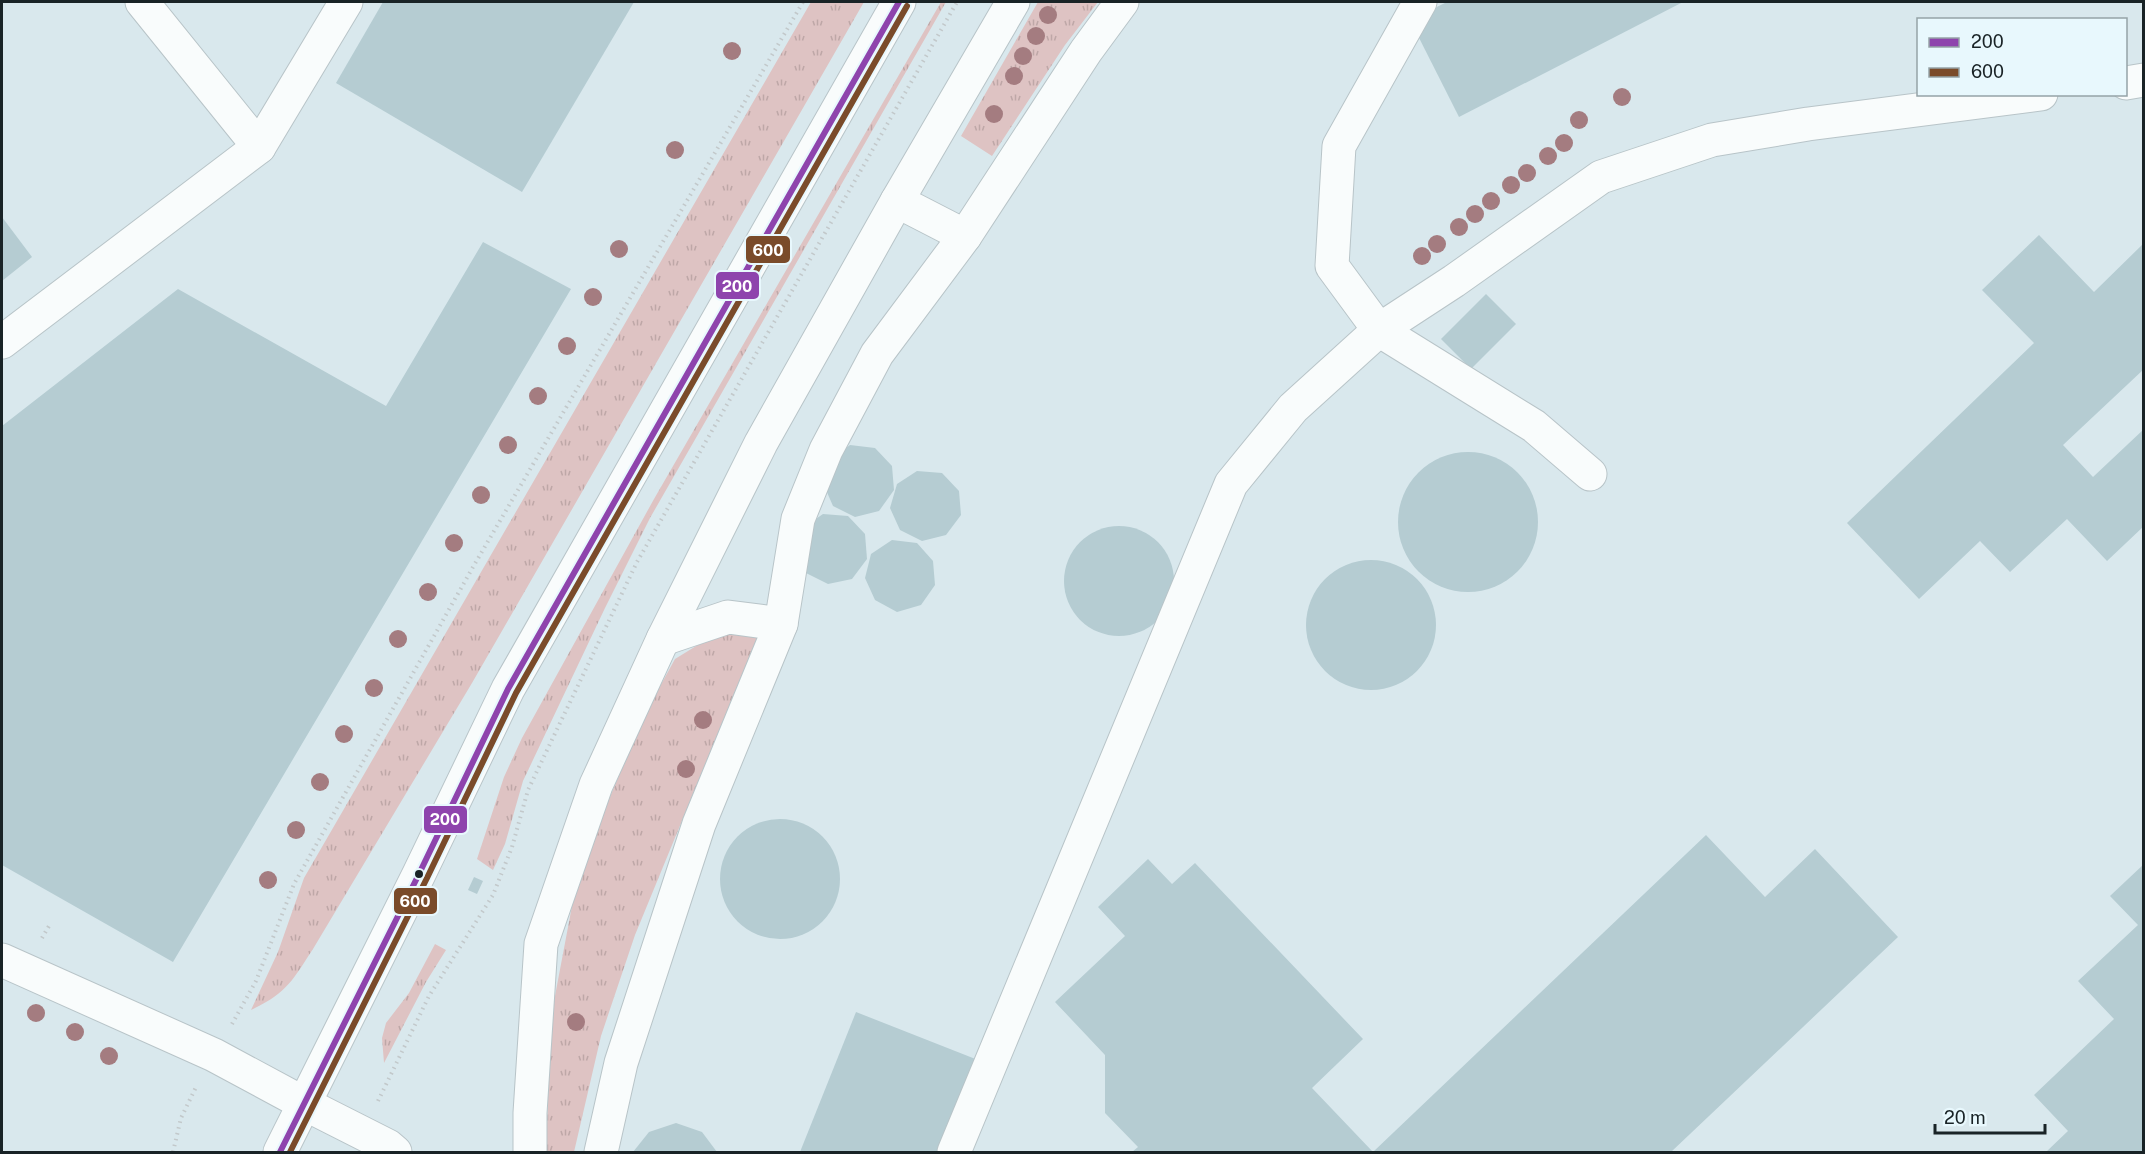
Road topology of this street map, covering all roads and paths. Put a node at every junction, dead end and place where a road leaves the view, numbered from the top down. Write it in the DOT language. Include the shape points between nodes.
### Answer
graph roads {
  1 [pos="142,2"];
  2 [pos="346,2"];
  3 [pos="803,2"];
  4 [pos="899,2"];
  5 [pos="957,2"];
  6 [pos="1013,2"];
  7 [pos="1122,2"];
  8 [pos="1420,2"];
  9 [pos="2144,80"];
  10 [pos="2127,83"];
  11 [pos="2025,96"];
  12 [pos="259,147"];
  13 [pos="897,201"];
  14 [pos="965,236"];
  15 [pos="1379,330"];
  16 [pos="2,342"];
  17 [pos="1590,474"];
  18 [pos="781,624"];
  19 [pos="663,639"];
  20 [pos="49,926"];
  21 [pos="42,938"];
  22 [pos="2,960"];
  23 [pos="214,1055"];
  24 [pos="387,1084"];
  25 [pos="305,1104"];
  26 [pos="173,1152"];
  27 [pos="280,1152"];
  28 [pos="395,1152"];
  29 [pos="530,1152"];
  30 [pos="601,1152"];
  31 [pos="954,1152"];
  1 -- 12 [label="main road"];
  2 -- 12 [label="main road"];
  3 -- 23 [label="path" via="479,557 294,884 256,981"];
  4 -- 25 [label="main road" via="508,689"];
  5 -- 24 [label="path" via="637,562 528,790 512,848 493,895 429,996"];
  6 -- 13 [label="main road"];
  7 -- 14 [label="main road"];
  8 -- 15 [label="main road" via="1339,146 1332,266"];
  9 -- 10 [label="main road"];
  11 -- 15 [label="main road" via="1712,140 1602,177"];
  12 -- 16 [label="main road"];
  13 -- 14 [label="main road"];
  13 -- 19 [label="main road" via="761,443"];
  14 -- 18 [label="main road" via="877,354 826,450 798,519"];
  15 -- 17 [label="main road" via="1534,426"];
  15 -- 31 [label="main road" via="1293,408 1231,484"];
  18 -- 19 [label="main road" via="728,617"];
  18 -- 30 [label="main road" via="699,824 621,1063"];
  19 -- 29 [label="main road" via="596,786 541,944"];
  20 -- 21 [label="path"];
  22 -- 23 [label="main road"];
  23 -- 25 [label="main road"];
  23 -- 26 [label="path" via="181,1118"];
  25 -- 27 [label="main road"];
  25 -- 28 [label="main road"];
}
